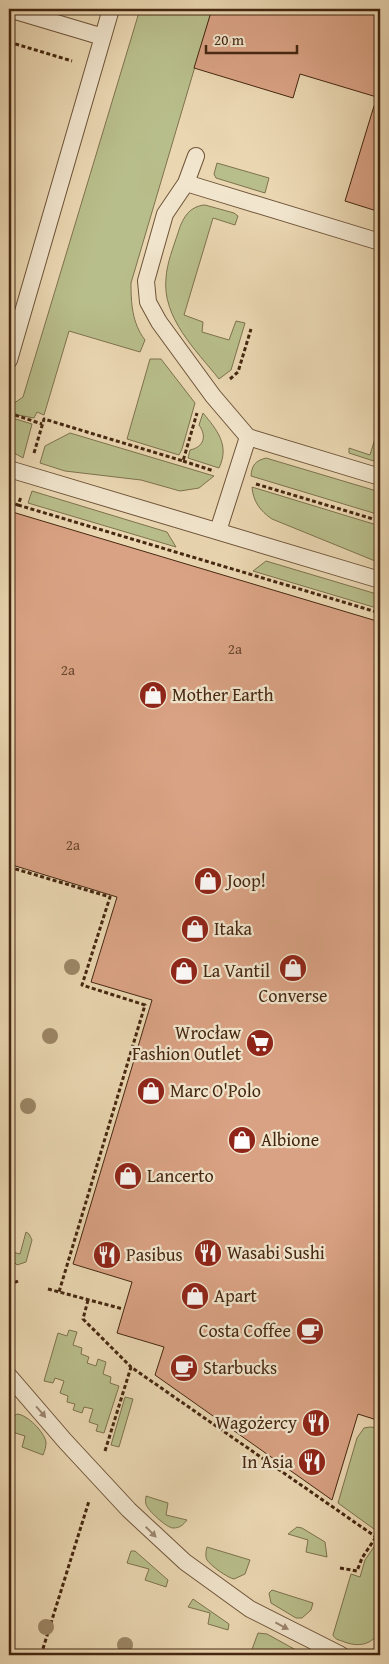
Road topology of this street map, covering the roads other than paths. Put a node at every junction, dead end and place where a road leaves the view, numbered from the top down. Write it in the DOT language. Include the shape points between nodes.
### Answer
graph roads {
  1 [pos="9,9"];
  2 [pos="112,9"];
  3 [pos="103,37"];
  4 [pos="196,156"];
  5 [pos="186,182"];
  6 [pos="380,242"];
  7 [pos="9,360"];
  8 [pos="248,437"];
  9 [pos="9,469"];
  10 [pos="380,477"];
  11 [pos="218,531"];
  12 [pos="380,580"];
  13 [pos="9,1376"];
  14 [pos="341,1655"];
  1 -- 3 [label="lane"];
  2 -- 3 [label="lane"];
  3 -- 7 [label="lane"];
  4 -- 5 [label="lane"];
  5 -- 6 [label="lane"];
  5 -- 8 [label="lane" via="165,214 146,281 148,302 213,396"];
  8 -- 10 [label="lane"];
  8 -- 11 [label="lane"];
  9 -- 11 [label="lane"];
  11 -- 12 [label="lane"];
  13 -- 14 [label="lane, one-way" via="129,1510 186,1562 250,1609"];
}
